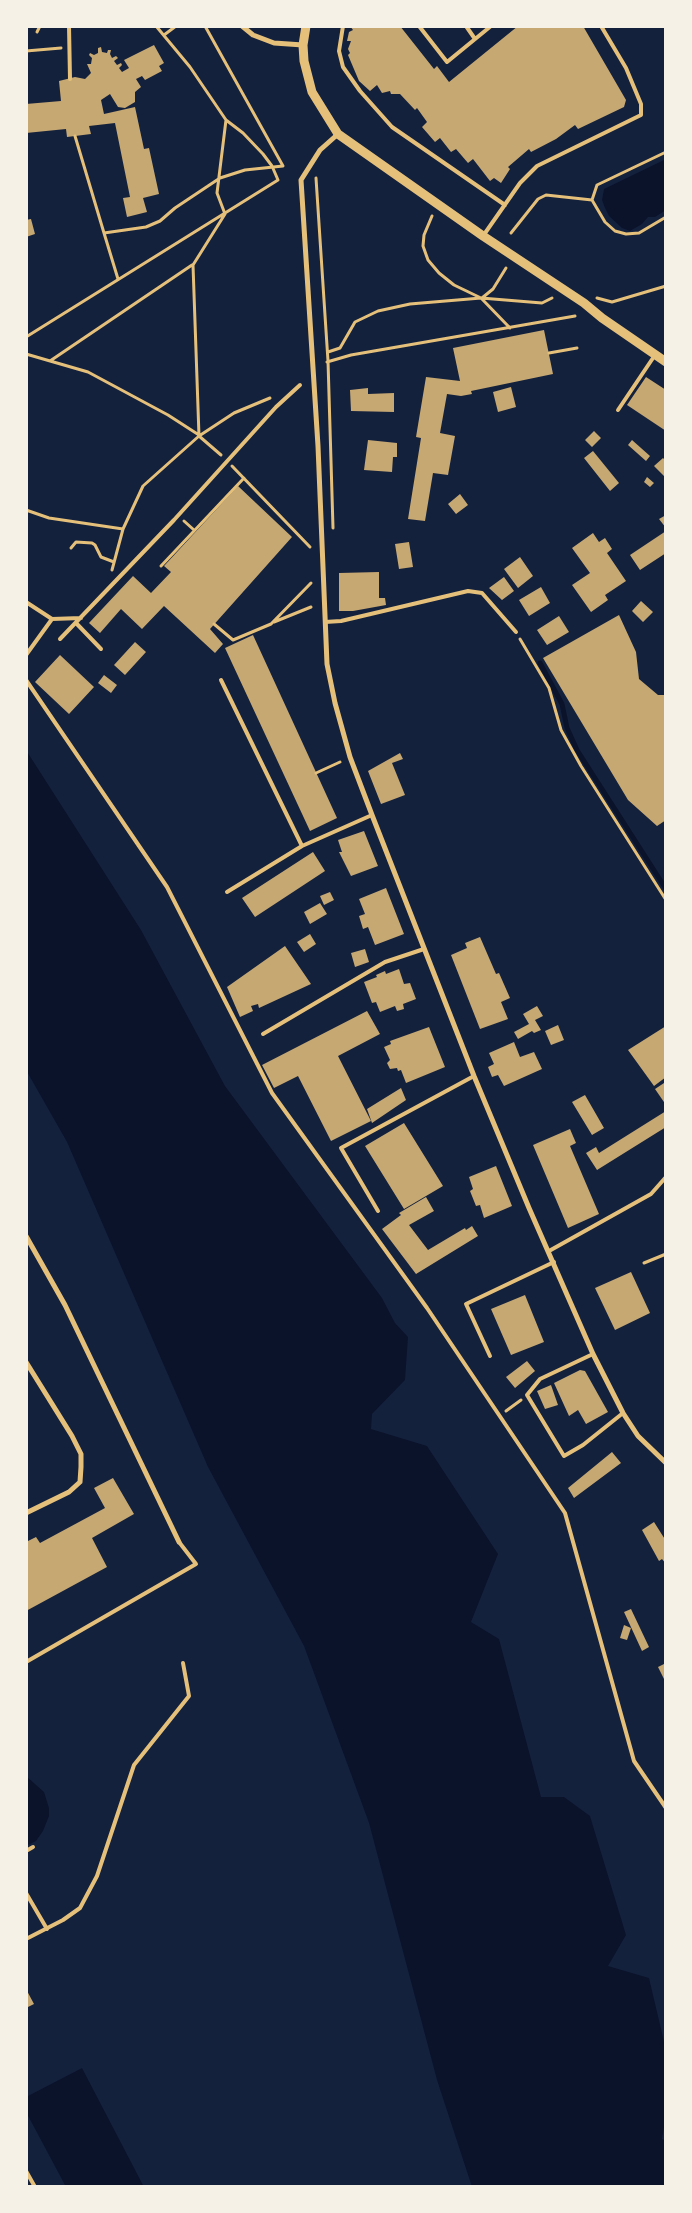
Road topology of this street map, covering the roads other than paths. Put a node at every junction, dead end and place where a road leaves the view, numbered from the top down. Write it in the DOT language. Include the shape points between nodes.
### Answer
graph roads {
  1 [pos="68,26"];
  2 [pos="242,26"];
  3 [pos="306,26"];
  4 [pos="343,26"];
  5 [pos="419,26"];
  6 [pos="466,26"];
  7 [pos="491,26"];
  8 [pos="601,26"];
  9 [pos="475,39"];
  10 [pos="303,45"];
  11 [pos="70,79"];
  12 [pos="338,134"];
  13 [pos="505,205"];
  14 [pos="483,236"];
  15 [pos="655,355"];
  16 [pos="666,362"];
  17 [pos="300,385"];
  18 [pos="618,410"];
  19 [pos="26,602"];
  20 [pos="81,618"];
  21 [pos="52,619"];
  22 [pos="325,622"];
  23 [pos="76,623"];
  24 [pos="516,632"];
  25 [pos="60,639"];
  26 [pos="101,648"];
  27 [pos="26,655"];
  28 [pos="26,680"];
  29 [pos="221,680"];
  30 [pos="372,815"];
  31 [pos="302,846"];
  32 [pos="227,892"];
  33 [pos="424,949"];
  34 [pos="263,1034"];
  35 [pos="474,1076"];
  36 [pos="666,1177"];
  37 [pos="378,1211"];
  38 [pos="26,1236"];
  39 [pos="549,1251"];
  40 [pos="554,1262"];
  41 [pos="594,1354"];
  42 [pos="490,1356"];
  43 [pos="26,1362"];
  44 [pos="623,1413"];
  45 [pos="666,1463"];
  46 [pos="26,1513"];
  47 [pos="179,1542"];
  48 [pos="26,1662"];
  49 [pos="183,1663"];
  50 [pos="666,1808"];
  51 [pos="33,1847"];
  52 [pos="26,1851"];
  53 [pos="26,1894"];
  54 [pos="47,1928"];
  55 [pos="26,1939"];
  56 [pos="26,2171"];
  57 [pos="35,2187"];
  1 -- 11 [label="lane"];
  2 -- 10 [label="street" via="253,35 274,43"];
  3 -- 10 [label="street"];
  4 -- 13 [label="lane" via="340,51 343,67 392,127"];
  5 -- 9 [label="lane" via="447,62"];
  6 -- 9 [label="lane"];
  7 -- 9 [label="lane"];
  8 -- 13 [label="lane" via="626,68 641,104 641,115 537,166"];
  10 -- 12 [label="street" via="312,92"];
  12 -- 14 [label="street"];
  12 -- 22 [label="street" via="320,150 301,180 318,446"];
  13 -- 14 [label="lane"];
  14 -- 15 [label="street"];
  15 -- 16 [label="street"];
  15 -- 18 [label="lane"];
  17 -- 20 [label="lane"];
  19 -- 21 [label="lane"];
  20 -- 21 [label="lane"];
  20 -- 23 [label="lane"];
  21 -- 27 [label="lane"];
  22 -- 24 [label="lane" via="468,591 482,593"];
  22 -- 30 [label="street" via="327,664 335,703 350,757"];
  23 -- 25 [label="lane"];
  23 -- 26 [label="lane"];
  28 -- 50 [label="lane" via="167,887 272,1093 427,1308 565,1513 634,1761"];
  29 -- 31 [label="lane"];
  30 -- 31 [label="lane"];
  30 -- 33 [label="street"];
  31 -- 32 [label="lane"];
  33 -- 34 [label="lane" via="384,962"];
  33 -- 35 [label="street"];
  35 -- 37 [label="lane" via="341,1148"];
  35 -- 39 [label="street"];
  36 -- 39 [label="lane" via="652,1194"];
  38 -- 47 [label="street" via="65,1305"];
  39 -- 40 [label="street"];
  40 -- 41 [label="street"];
  40 -- 42 [label="lane" via="466,1304"];
  41 -- 44 [label="street"];
  41 -- 44 [label="lane" via="540,1379 527,1395 564,1456"];
  43 -- 46 [label="street" via="81,1454 80,1482 69,1492"];
  44 -- 45 [label="street" via="638,1436"];
  47 -- 48 [label="lane" via="196,1564"];
  49 -- 54 [label="lane" via="189,1696 134,1765 97,1876 80,1908"];
  51 -- 52 [label="lane"];
  53 -- 54 [label="lane"];
  54 -- 55 [label="lane"];
  56 -- 57 [label="lane"];
}
